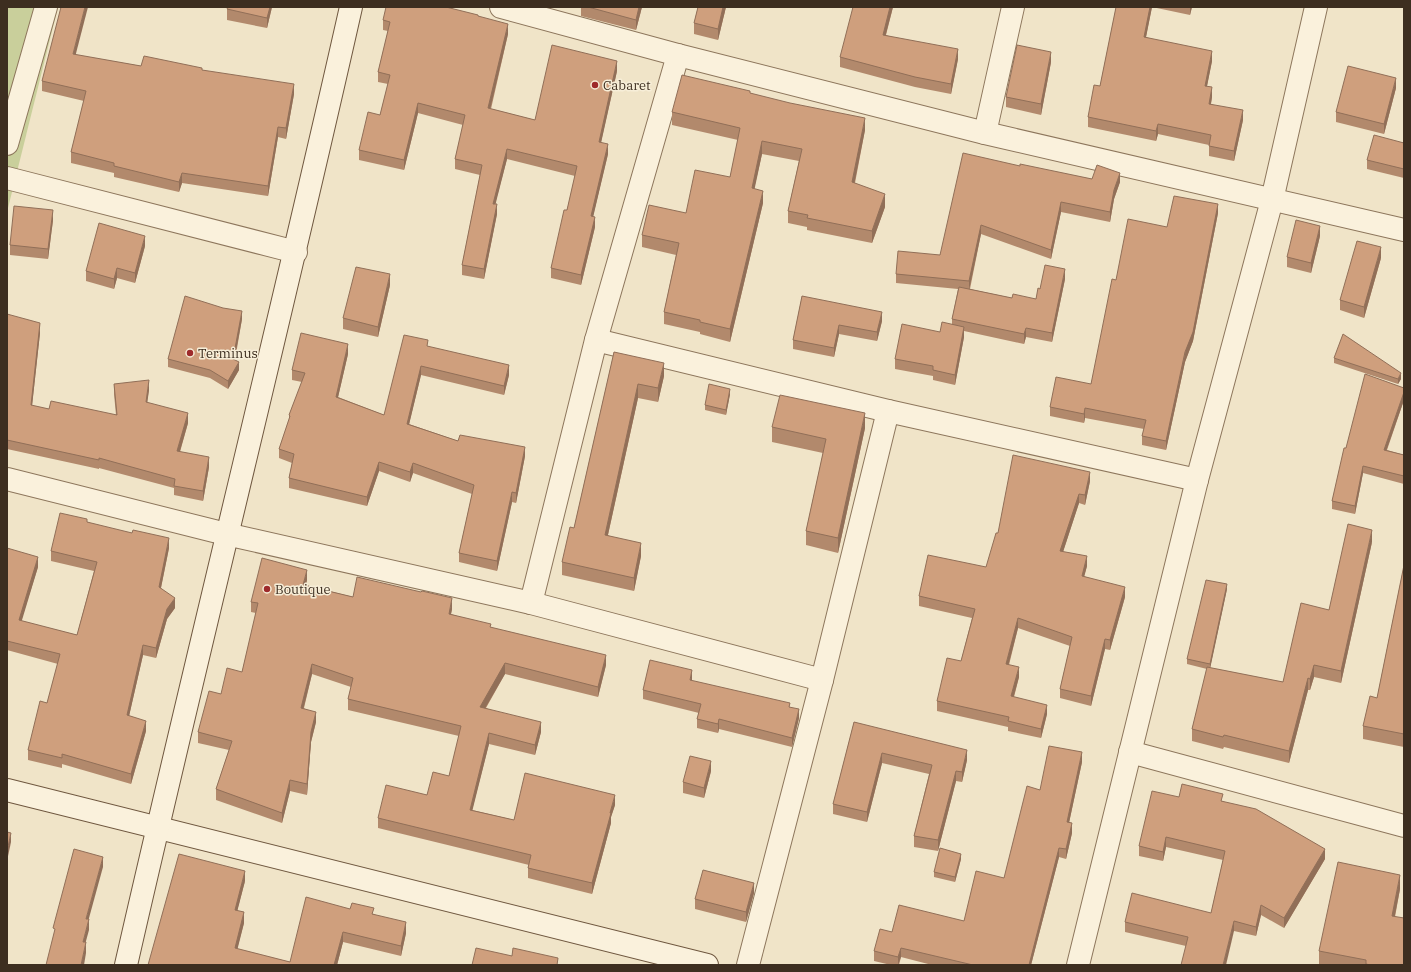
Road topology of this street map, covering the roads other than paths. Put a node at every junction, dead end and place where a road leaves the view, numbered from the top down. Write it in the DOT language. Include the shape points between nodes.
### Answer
graph roads {
  1 [pos="46,7"];
  2 [pos="351,7"];
  3 [pos="501,7"];
  4 [pos="1013,7"];
  5 [pos="1316,7"];
  6 [pos="678,55"];
  7 [pos="985,133"];
  8 [pos="7,144"];
  9 [pos="7,178"];
  10 [pos="1272,200"];
  11 [pos="1404,230"];
  12 [pos="296,252"];
  13 [pos="596,340"];
  14 [pos="888,411"];
  15 [pos="7,479"];
  16 [pos="1197,480"];
  17 [pos="226,534"];
  18 [pos="531,604"];
  19 [pos="822,680"];
  20 [pos="1130,752"];
  21 [pos="7,790"];
  22 [pos="1404,826"];
  23 [pos="157,827"];
  24 [pos="126,965"];
  25 [pos="707,965"];
  26 [pos="748,965"];
  27 [pos="1078,965"];
  1 -- 8 [label="street"];
  2 -- 12 [label="street"];
  3 -- 6 [label="street"];
  4 -- 7 [label="street"];
  5 -- 10 [label="street"];
  6 -- 7 [label="street"];
  6 -- 13 [label="street"];
  7 -- 10 [label="street"];
  9 -- 12 [label="street"];
  10 -- 11 [label="street"];
  10 -- 16 [label="street"];
  12 -- 17 [label="street"];
  13 -- 14 [label="street"];
  13 -- 18 [label="street"];
  14 -- 16 [label="street"];
  14 -- 19 [label="street"];
  15 -- 17 [label="street"];
  16 -- 20 [label="street"];
  17 -- 18 [label="street"];
  17 -- 23 [label="street"];
  18 -- 19 [label="street"];
  19 -- 26 [label="street"];
  20 -- 22 [label="street"];
  20 -- 27 [label="street"];
  21 -- 23 [label="street"];
  23 -- 24 [label="street"];
  23 -- 25 [label="street"];
}
